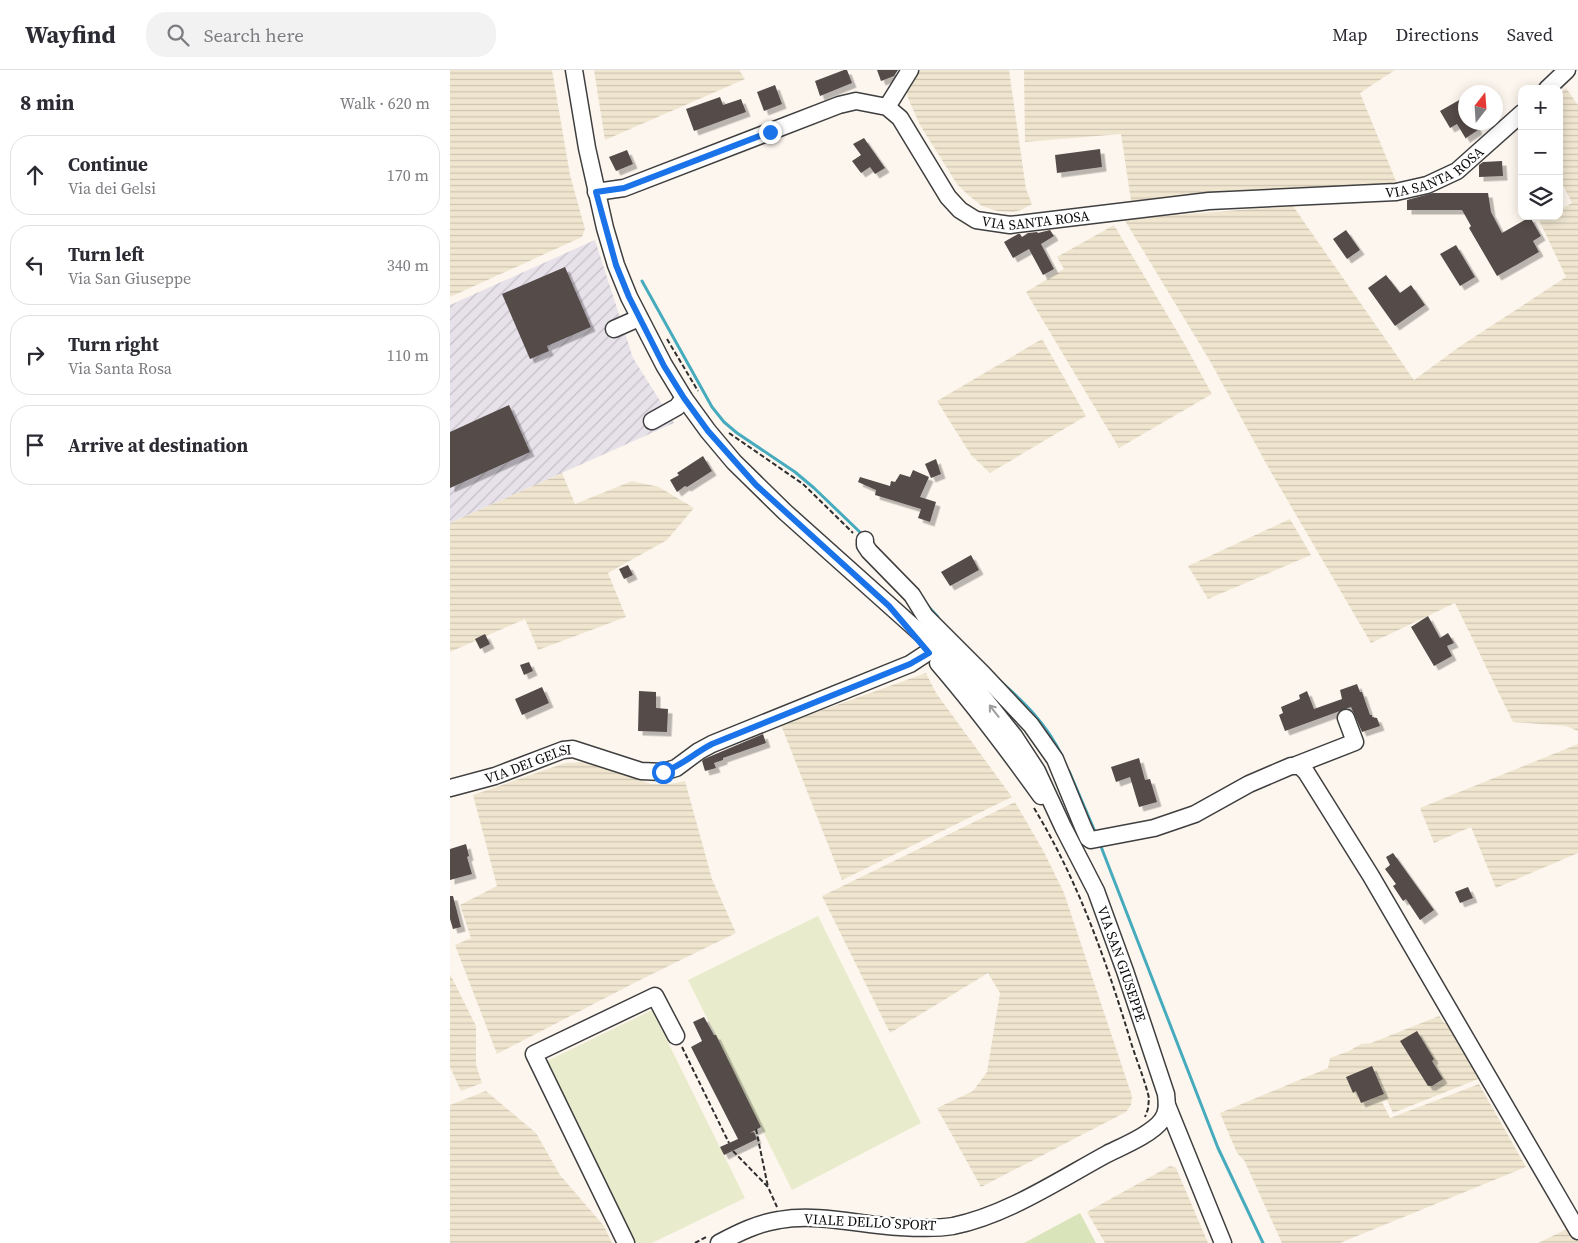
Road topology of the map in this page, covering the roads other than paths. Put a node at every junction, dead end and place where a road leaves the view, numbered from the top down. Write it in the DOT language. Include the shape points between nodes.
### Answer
graph roads {
  1 [pos="574,70"];
  2 [pos="910,70"];
  3 [pos="1567,70"];
  4 [pos="1551,85"];
  5 [pos="887,107"];
  6 [pos="1518,117"];
  7 [pos="596,192"];
  8 [pos="639,318"];
  9 [pos="614,329"];
  10 [pos="692,397"];
  11 [pos="652,421"];
  12 [pos="860,537"];
  13 [pos="932,650"];
  14 [pos="1346,718"];
  15 [pos="1031,725"];
  16 [pos="1009,740"];
  17 [pos="1296,765"];
  18 [pos="450,788"];
  19 [pos="676,1036"];
  20 [pos="1167,1105"];
  21 [pos="1578,1231"];
  22 [pos="714,1239"];
  23 [pos="626,1243"];
  24 [pos="1223,1243"];
  1 -- 7 [label="street, VIA SAN GIUSEPPE"];
  2 -- 5 [label="street"];
  3 -- 4 [label="street"];
  5 -- 6 [label="street, VIA SANTA ROSA" via="900,118 948,197 960,210 976,220 1010,225 1209,201 1396,192 1427,185 1457,171"];
  5 -- 7 [label="street" via="856,101 839,105 624,188"];
  7 -- 8 [label="street, VIA SAN GIUSEPPE" via="616,265"];
  8 -- 9 [label="street"];
  8 -- 10 [label="street, VIA SAN GIUSEPPE" via="664,366"];
  10 -- 11 [label="street"];
  10 -- 13 [label="street, VIA SAN GIUSEPPE" via="708,431 756,485 889,606"];
  12 -- 15 [label="street" via="869,551 912,595 925,616"];
  13 -- 16 [label="street, VIA SAN GIUSEPPE" via="971,682"];
  13 -- 18 [label="street, VIA DEI GELSI" via="910,664 712,744 676,768 663,772 641,771 573,749"];
  14 -- 17 [label="street" via="1355,742"];
  15 -- 16 [label="street"];
  15 -- 17 [label="street" via="1055,759 1088,838 1099,839 1154,828 1195,814 1249,784"];
  16 -- 20 [label="street, VIA SAN GIUSEPPE" via="1063,827 1096,891 1163,1083"];
  17 -- 21 [label="street" via="1306,772 1371,876"];
  19 -- 23 [label="street" via="655,996 534,1054"];
  20 -- 22 [label="street, VIALE DELLO SPORT" via="1162,1120 1149,1131 1020,1201 981,1218 952,1226 919,1228 796,1218 758,1225"];
  20 -- 24 [label="street, VIA SAN GIUSEPPE"];
}
